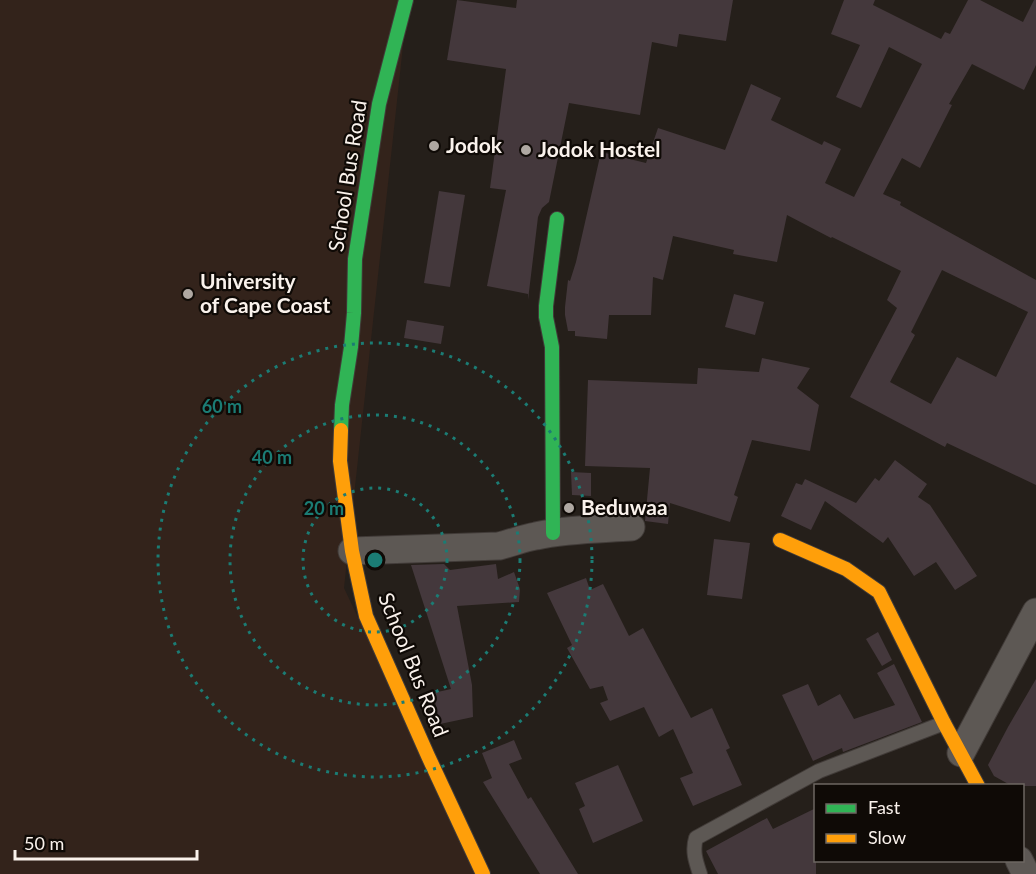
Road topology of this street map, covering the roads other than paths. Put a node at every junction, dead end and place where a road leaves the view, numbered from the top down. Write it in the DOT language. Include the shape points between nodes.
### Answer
graph roads {
  1 [pos="406,0"];
  2 [pos="557,219"];
  3 [pos="631,527"];
  4 [pos="553,533"];
  5 [pos="780,540"];
  6 [pos="352,551"];
  7 [pos="1036,612"];
  8 [pos="944,723"];
  9 [pos="961,753"];
  10 [pos="977,784"];
  11 [pos="483,874"];
  12 [pos="700,874"];
  1 -- 6 [label="street, School Bus Road" via="380,104 355,259 354,313 342,405 340,461"];
  2 -- 4 [label="street" via="546,306 552,347"];
  3 -- 4 [label="street"];
  4 -- 6 [label="street" via="499,546"];
  5 -- 8 [label="street" via="846,569 879,592"];
  6 -- 11 [label="street, School Bus Road" via="366,616"];
  7 -- 9 [label="street"];
  8 -- 9 [label="street"];
  8 -- 12 [label="lane" via="819,771 696,838 693,846"];
  9 -- 10 [label="street"];
}
